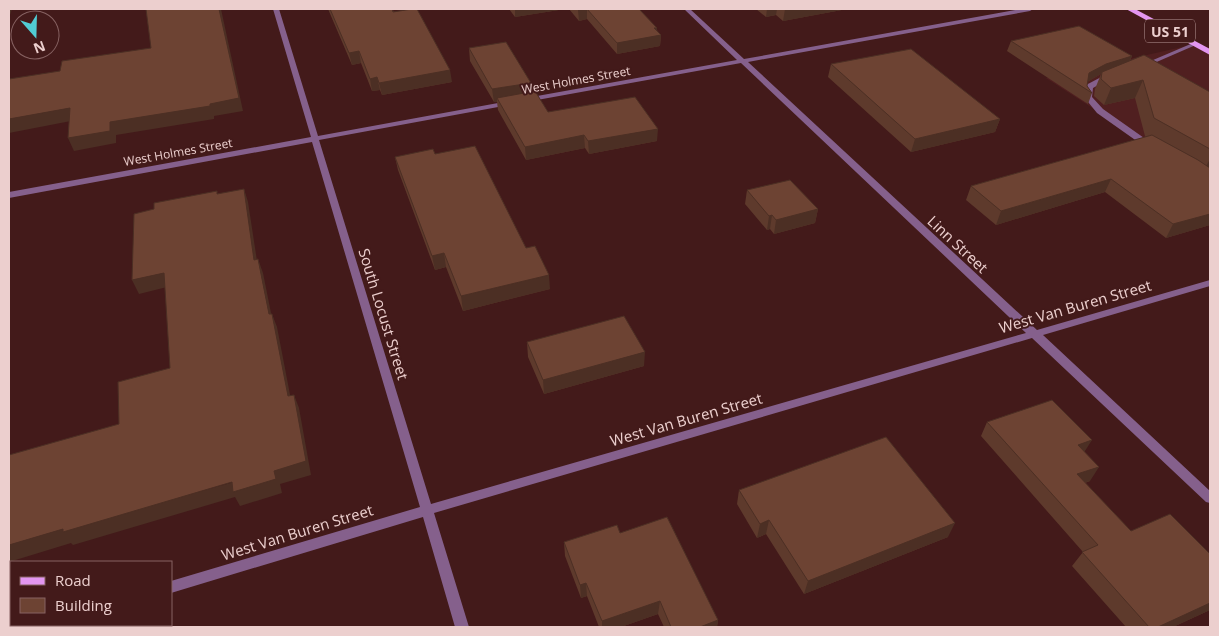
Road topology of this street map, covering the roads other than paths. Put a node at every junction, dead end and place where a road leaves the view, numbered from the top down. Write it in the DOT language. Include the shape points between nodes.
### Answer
graph roads {
  1 [pos="276,9"];
  2 [pos="688,9"];
  3 [pos="1030,9"];
  4 [pos="1130,9"];
  5 [pos="1195,44"];
  6 [pos="1210,52"];
  7 [pos="743,61"];
  8 [pos="1137,67"];
  9 [pos="1121,72"];
  10 [pos="315,138"];
  11 [pos="1160,152"];
  12 [pos="9,194"];
  13 [pos="1210,283"];
  14 [pos="1036,335"];
  15 [pos="1210,498"];
  16 [pos="427,510"];
  17 [pos="172,587"];
  18 [pos="462,627"];
  1 -- 10 [label="street, South Locust Street"];
  2 -- 7 [label="street, Linn Street"];
  3 -- 7 [label="street, West Holmes Street"];
  4 -- 5 [label="main road, US 51"];
  5 -- 6 [label="main road, US 51"];
  5 -- 8 [label="street"];
  7 -- 10 [label="street, West Holmes Street"];
  7 -- 14 [label="street, Linn Street"];
  9 -- 11 [label="street" via="1088,86 1088,97 1100,111"];
  10 -- 12 [label="street, West Holmes Street"];
  10 -- 16 [label="street, South Locust Street"];
  13 -- 14 [label="street, West Van Buren Street"];
  14 -- 15 [label="street, Linn Street"];
  14 -- 16 [label="street, West Van Buren Street"];
  16 -- 17 [label="street, West Van Buren Street"];
  16 -- 18 [label="street, South Locust Street"];
}
